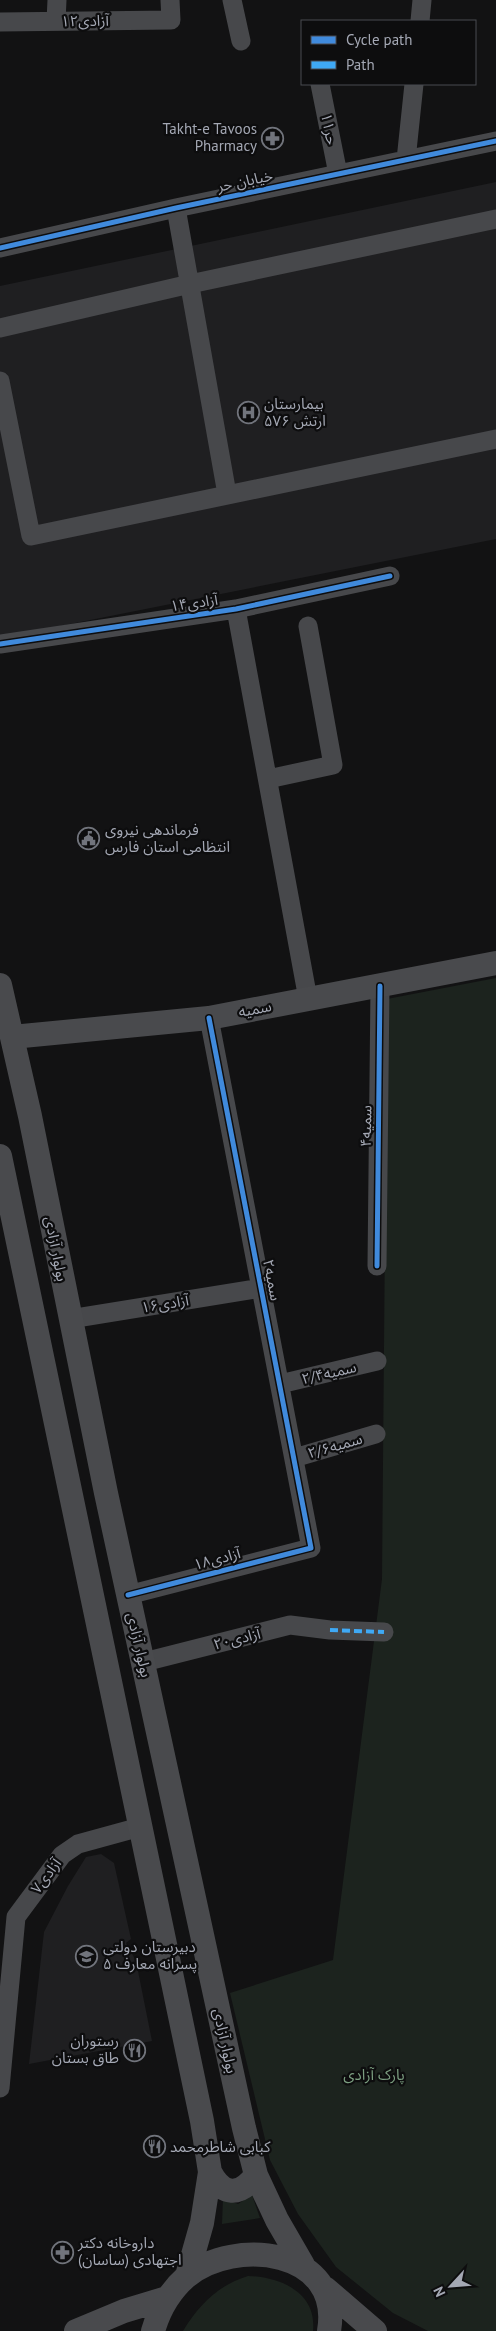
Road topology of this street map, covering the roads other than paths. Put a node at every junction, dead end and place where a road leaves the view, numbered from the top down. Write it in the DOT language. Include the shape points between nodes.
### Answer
graph roads {
  1 [pos="57,0"];
  2 [pos="170,0"];
  3 [pos="232,0"];
  4 [pos="422,0"];
  5 [pos="420,20"];
  6 [pos="56,21"];
  7 [pos="0,22"];
  8 [pos="241,41"];
  9 [pos="320,85"];
  10 [pos="414,85"];
  11 [pos="496,141"];
  12 [pos="406,160"];
  13 [pos="338,174"];
  14 [pos="176,208"];
  15 [pos="496,219"];
  16 [pos="0,248"];
  17 [pos="190,284"];
  18 [pos="0,328"];
  19 [pos="0,381"];
  20 [pos="496,439"];
  21 [pos="227,494"];
  22 [pos="390,576"];
  23 [pos="236,609"];
  24 [pos="308,626"];
  25 [pos="0,644"];
  26 [pos="268,779"];
  27 [pos="496,964"];
  28 [pos="0,985"];
  29 [pos="380,986"];
  30 [pos="308,999"];
  31 [pos="209,1018"];
  32 [pos="12,1038"];
  33 [pos="0,1156"];
  34 [pos="377,1266"];
  35 [pos="63,1285"];
  36 [pos="261,1288"];
  37 [pos="27,1291"];
  38 [pos="70,1319"];
  39 [pos="378,1361"];
  40 [pos="280,1384"];
  41 [pos="376,1434"];
  42 [pos="294,1458"];
  43 [pos="312,1548"];
  44 [pos="128,1595"];
  45 [pos="384,1632"];
  46 [pos="144,1662"];
  47 [pos="140,1827"];
  48 [pos="8,1918"];
  49 [pos="0,2083"];
  50 [pos="210,2172"];
  51 [pos="256,2176"];
  52 [pos="304,2266"];
  53 [pos="187,2276"];
  54 [pos="325,2288"];
  55 [pos="167,2298"];
  56 [pos="76,2331"];
  57 [pos="153,2331"];
  58 [pos="330,2331"];
  59 [pos="375,2331"];
  1 -- 6 [label="street"];
  2 -- 6 [label="street, آزادی۱۲" via="170,20"];
  3 -- 8 [label="street"];
  4 -- 5 [label="street"];
  6 -- 7 [label="street, آزادی۱۲"];
  9 -- 13 [label="street, حر۱۱"];
  10 -- 12 [label="street"];
  11 -- 12 [label="street, خیابان حر"];
  12 -- 13 [label="street, خیابان حر"];
  13 -- 14 [label="street, خیابان حر"];
  14 -- 16 [label="street, خیابان حر"];
  14 -- 17 [label="street"];
  15 -- 17 [label="street"];
  17 -- 18 [label="street"];
  17 -- 21 [label="street"];
  19 -- 21 [label="street" via="31,536"];
  20 -- 21 [label="street"];
  22 -- 23 [label="street, آزادی۱۴"];
  23 -- 25 [label="street, آزادی۱۴"];
  23 -- 26 [label="street"];
  24 -- 26 [label="street" via="333,765"];
  26 -- 30 [label="street"];
  27 -- 29 [label="main road, سمیه"];
  28 -- 32 [label="main road, بولوار آزادی"];
  29 -- 30 [label="main road, سمیه"];
  29 -- 34 [label="street, سمیه۴"];
  30 -- 31 [label="main road, سمیه"];
  31 -- 32 [label="main road, سمیه"];
  31 -- 36 [label="street, ۲سمیه"];
  32 -- 35 [label="main road, بولوار آزادی"];
  33 -- 37 [label="main road"];
  35 -- 37 [label="main road"];
  35 -- 38 [label="main road, بولوار آزادی"];
  36 -- 38 [label="street, آزادی۱۶"];
  36 -- 40 [label="street, ۲سمیه"];
  37 -- 47 [label="main road"];
  38 -- 44 [label="main road, بولوار آزادی"];
  39 -- 40 [label="street, سمیه۲/۴"];
  40 -- 42 [label="street, ۲سمیه"];
  41 -- 42 [label="street, سمیه۲/۶"];
  42 -- 43 [label="street, ۲سمیه"];
  43 -- 44 [label="street, آزادی۱۸"];
  44 -- 46 [label="main road, بولوار آزادی"];
  45 -- 46 [label="street, آزادی۲۰" via="290,1625"];
  46 -- 51 [label="main road, بولوار آزادی" via="188,1877"];
  47 -- 48 [label="street, آزادی۷" via="70,1849"];
  47 -- 50 [label="main road"];
  48 -- 49 [label="street"];
  50 -- 51 [label="main road" via="217,2185 231,2192 246,2188"];
  50 -- 53 [label="main road" via="202,2223"];
  51 -- 52 [label="main road, بولوار آزادی" via="276,2220"];
  52 -- 53 [label="main road" via="272,2254 228,2258"];
  52 -- 54 [label="main road"];
  53 -- 55 [label="main road"];
  54 -- 58 [label="main road" via="332,2319"];
  54 -- 59 [label="main road"];
  55 -- 56 [label="main road"];
  55 -- 57 [label="main road"];
}
